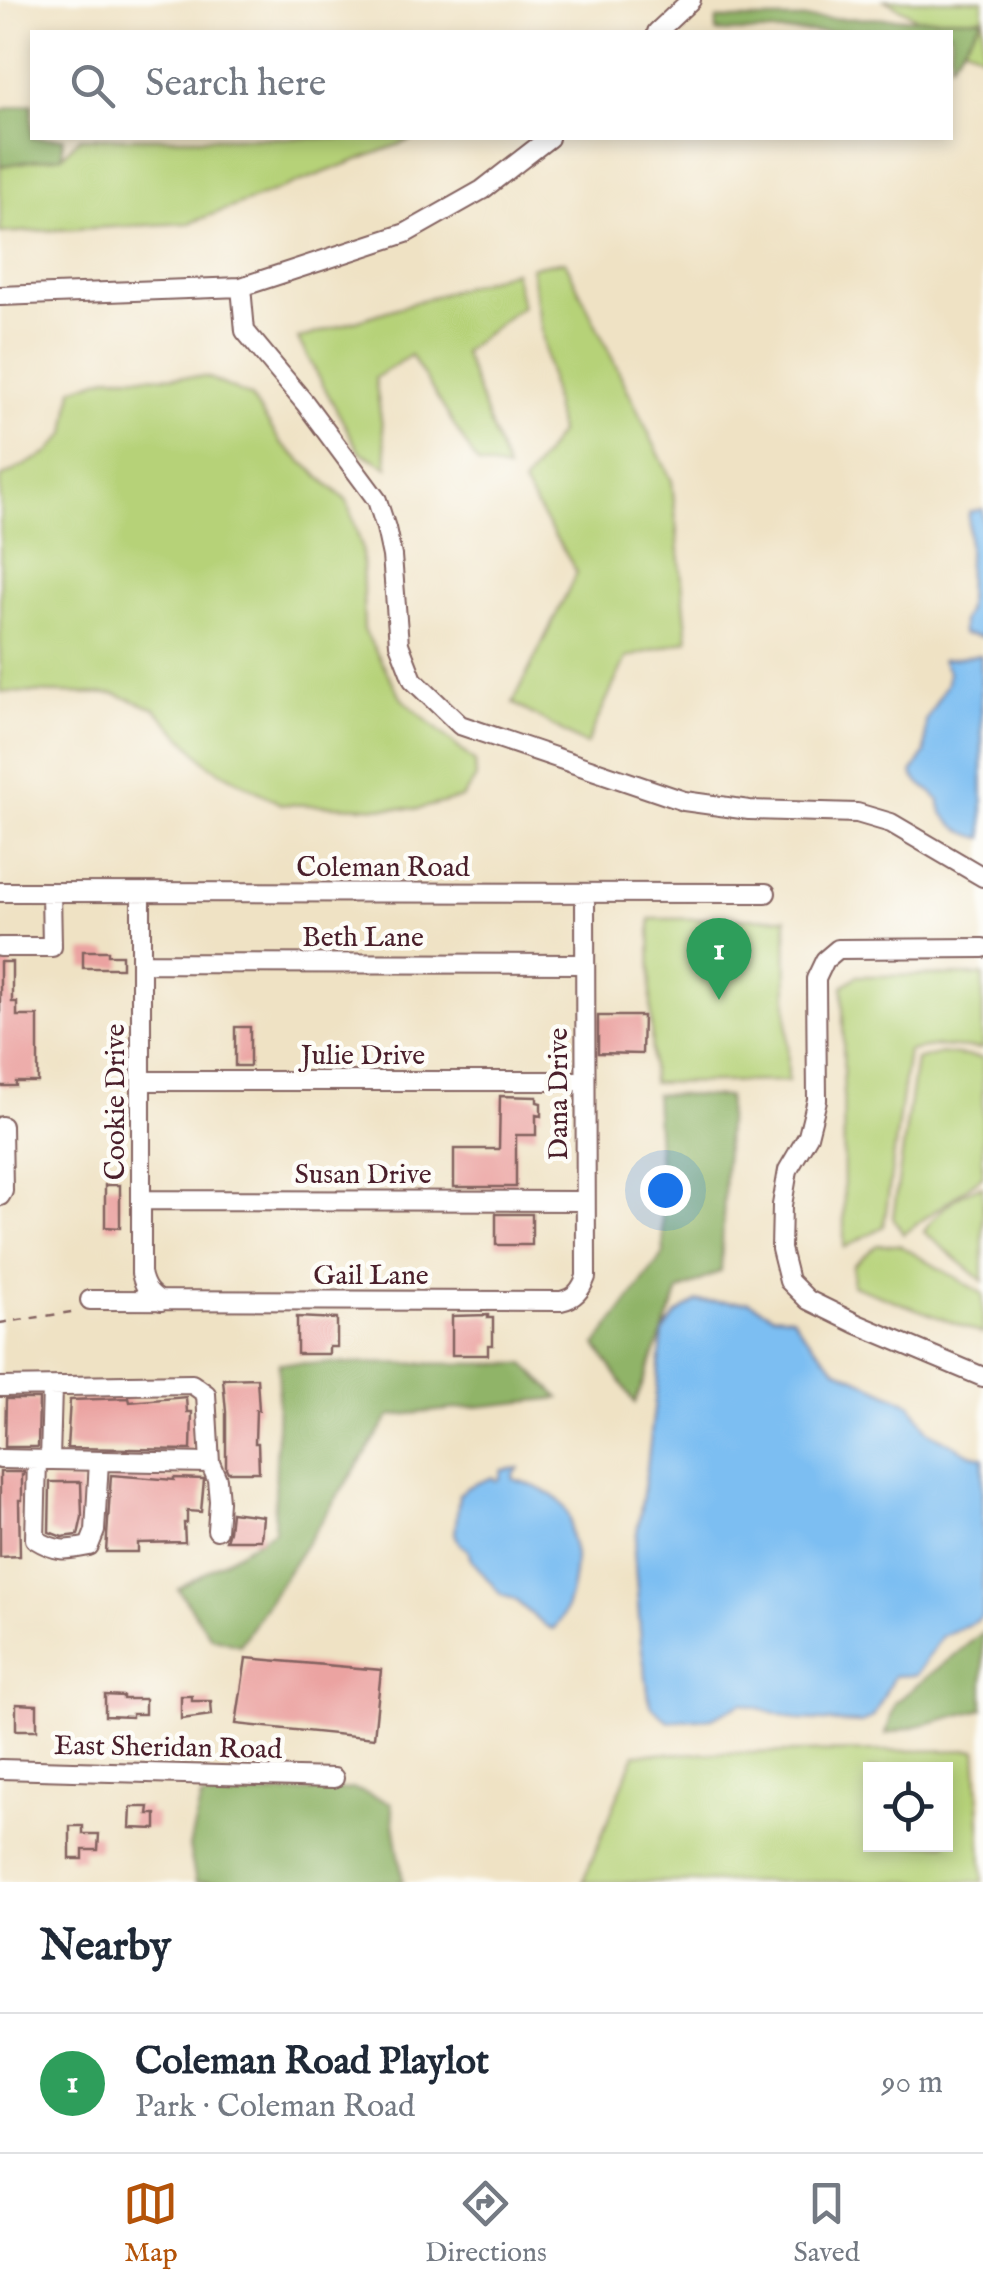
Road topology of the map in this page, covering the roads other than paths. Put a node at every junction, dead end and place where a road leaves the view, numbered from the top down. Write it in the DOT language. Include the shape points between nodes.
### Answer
graph roads {
  1 [pos="691,0"];
  2 [pos="659,30"];
  3 [pos="546,140"];
  4 [pos="241,287"];
  5 [pos="0,296"];
  6 [pos="983,876"];
  7 [pos="0,892"];
  8 [pos="51,892"];
  9 [pos="586,893"];
  10 [pos="766,893"];
  11 [pos="141,894"];
  12 [pos="0,947"];
  13 [pos="983,948"];
  14 [pos="141,963"];
  15 [pos="585,964"];
  16 [pos="141,1081"];
  17 [pos="584,1082"];
  18 [pos="2,1126"];
  19 [pos="0,1196"];
  20 [pos="141,1200"];
  21 [pos="585,1201"];
  22 [pos="578,1292"];
  23 [pos="90,1300"];
  24 [pos="161,1301"];
  25 [pos="983,1376"];
  26 [pos="0,1387"];
  27 [pos="52,1387"];
  28 [pos="0,1460"];
  29 [pos="44,1460"];
  30 [pos="98,1461"];
  31 [pos="210,1464"];
  32 [pos="217,1530"];
  33 [pos="0,1769"];
  34 [pos="334,1778"];
  1 -- 2 [label="street"];
  3 -- 4 [label="street" via="482,190 406,233"];
  4 -- 5 [label="street"];
  4 -- 6 [label="street" via="245,330 376,500 392,556 399,644 414,680 460,725 684,801 857,813 891,823"];
  7 -- 8 [label="street, Coleman Road"];
  8 -- 11 [label="street, Coleman Road"];
  8 -- 12 [label="street" via="52,948"];
  9 -- 10 [label="street, Coleman Road"];
  9 -- 11 [label="street, Coleman Road"];
  9 -- 15 [label="street, Dana Drive"];
  11 -- 14 [label="street, Cookie Drive"];
  13 -- 25 [label="street" via="838,949 824,960 816,979 817,1100 808,1136 788,1170 781,1250 788,1281 808,1300"];
  14 -- 15 [label="street, Beth Lane"];
  14 -- 16 [label="street, Cookie Drive"];
  15 -- 17 [label="street, Dana Drive"];
  16 -- 17 [label="street, Julie Drive"];
  16 -- 20 [label="street, Cookie Drive"];
  17 -- 21 [label="street, Dana Drive"];
  18 -- 19 [label="street"];
  20 -- 21 [label="street, Susan Drive"];
  20 -- 24 [label="street, Cookie Drive" via="141,1273"];
  21 -- 22 [label="street, Dana Drive" via="586,1277"];
  22 -- 24 [label="street, Gail Lane" via="561,1301"];
  23 -- 24 [label="street, Gail Lane"];
  26 -- 27 [label="street"];
  27 -- 29 [label="street"];
  27 -- 31 [label="street" via="192,1384 206,1394"];
  28 -- 29 [label="street"];
  29 -- 30 [label="street"];
  29 -- 30 [label="street" via="35,1539 66,1550 90,1546"];
  30 -- 31 [label="street"];
  31 -- 32 [label="street" via="217,1479"];
  33 -- 34 [label="street, East Sheridan Road"];
}
